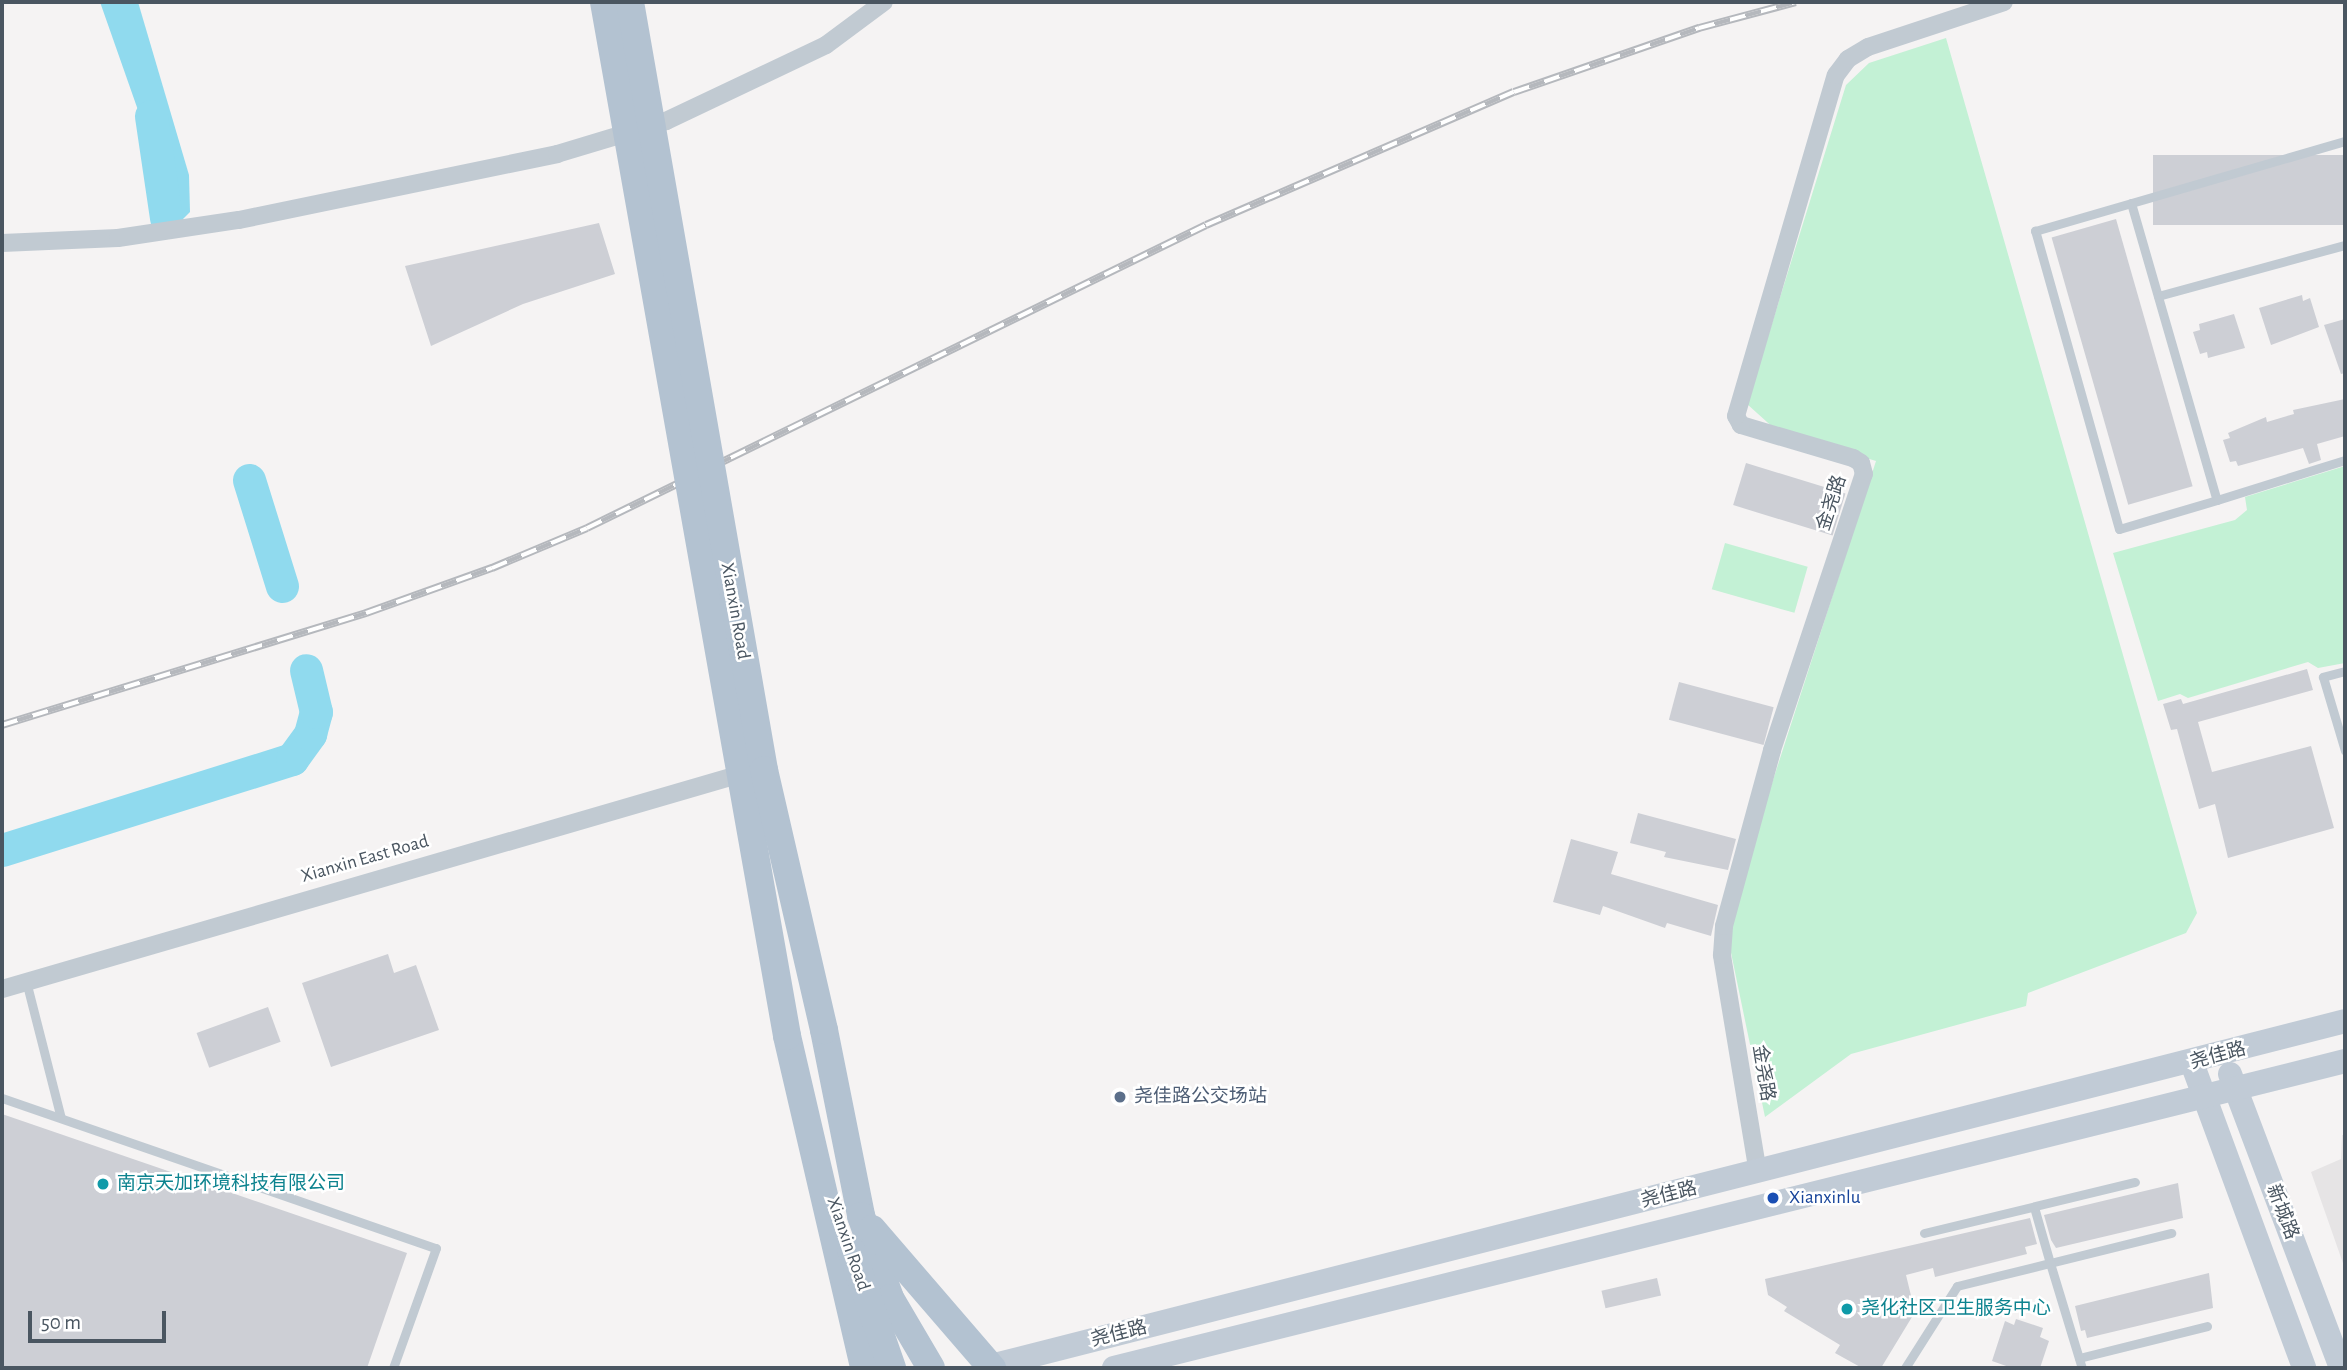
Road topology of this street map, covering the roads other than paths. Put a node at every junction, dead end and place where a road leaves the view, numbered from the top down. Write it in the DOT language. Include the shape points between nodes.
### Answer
graph roads {
  1 [pos="604,2"];
  2 [pos="630,2"];
  3 [pos="884,2"];
  4 [pos="2004,2"];
  5 [pos="2345,141"];
  6 [pos="2131,204"];
  7 [pos="2,243"];
  8 [pos="2345,245"];
  9 [pos="2158,296"];
  10 [pos="2345,460"];
  11 [pos="2217,500"];
  12 [pos="2345,671"];
  13 [pos="2345,751"];
  14 [pos="741,774"];
  15 [pos="26,981"];
  16 [pos="2,989"];
  17 [pos="2345,1021"];
  18 [pos="2224,1055"];
  19 [pos="2345,1061"];
  20 [pos="2192,1063"];
  21 [pos="2235,1090"];
  22 [pos="2205,1097"];
  23 [pos="2,1098"];
  24 [pos="61,1118"];
  25 [pos="804,1119"];
  26 [pos="1758,1173"];
  27 [pos="2135,1182"];
  28 [pos="2034,1207"];
  29 [pos="861,1216"];
  30 [pos="1924,1233"];
  31 [pos="2171,1233"];
  32 [pos="2050,1263"];
  33 [pos="2207,1326"];
  34 [pos="2079,1358"];
  35 [pos="992,1367"];
  36 [pos="393,1368"];
  37 [pos="864,1368"];
  38 [pos="892,1368"];
  39 [pos="931,1368"];
  40 [pos="1114,1368"];
  41 [pos="1905,1368"];
  42 [pos="2082,1368"];
  43 [pos="2304,1368"];
  44 [pos="2341,1368"];
  1 -- 14 [label="main road, Xianxin Road, bridge"];
  2 -- 29 [label="main road, Xianxin Road, bridge" via="764,771"];
  3 -- 7 [label="street" via="826,45 666,121 558,155 239,220 118,238"];
  4 -- 26 [label="street, 金尧路" via="1868,47 1848,59 1836,75 1736,416 1741,425 1853,458 1861,463 1864,474 1772,750 1724,926 1723,955"];
  5 -- 6 [label="lane"];
  6 -- 9 [label="lane"];
  6 -- 11 [label="lane" via="2035,231 2119,529"];
  8 -- 9 [label="lane"];
  9 -- 11 [label="lane"];
  10 -- 11 [label="lane"];
  12 -- 13 [label="lane" via="2323,677"];
  14 -- 15 [label="street, Xianxin East Road"];
  14 -- 25 [label="main road, Xianxin Road, bridge"];
  15 -- 16 [label="street, Xianxin East Road"];
  15 -- 24 [label="lane"];
  17 -- 18 [label="main road, 尧佳路"];
  18 -- 20 [label="main road, 尧佳路"];
  18 -- 21 [label="main road, 新城路"];
  19 -- 21 [label="main road, 尧佳路"];
  20 -- 22 [label="main road, 新城路"];
  20 -- 26 [label="main road, 尧佳路"];
  21 -- 22 [label="main road, 尧佳路"];
  21 -- 44 [label="main road, 新城路"];
  22 -- 40 [label="main road, 尧佳路"];
  22 -- 43 [label="main road, 新城路"];
  23 -- 24 [label="lane"];
  24 -- 36 [label="lane" via="436,1248"];
  25 -- 37 [label="main road, Xianxin Road"];
  25 -- 38 [label="main road, Xianxin Road"];
  26 -- 35 [label="main road, 尧佳路"];
  27 -- 28 [label="lane"];
  28 -- 30 [label="lane"];
  28 -- 32 [label="lane"];
  29 -- 35 [label="main road, Xianxin Road"];
  29 -- 39 [label="main road, Xianxin Road" via="890,1298"];
  31 -- 32 [label="lane"];
  32 -- 34 [label="lane"];
  32 -- 41 [label="lane" via="1957,1286"];
  33 -- 34 [label="lane"];
  34 -- 42 [label="lane"];
}
